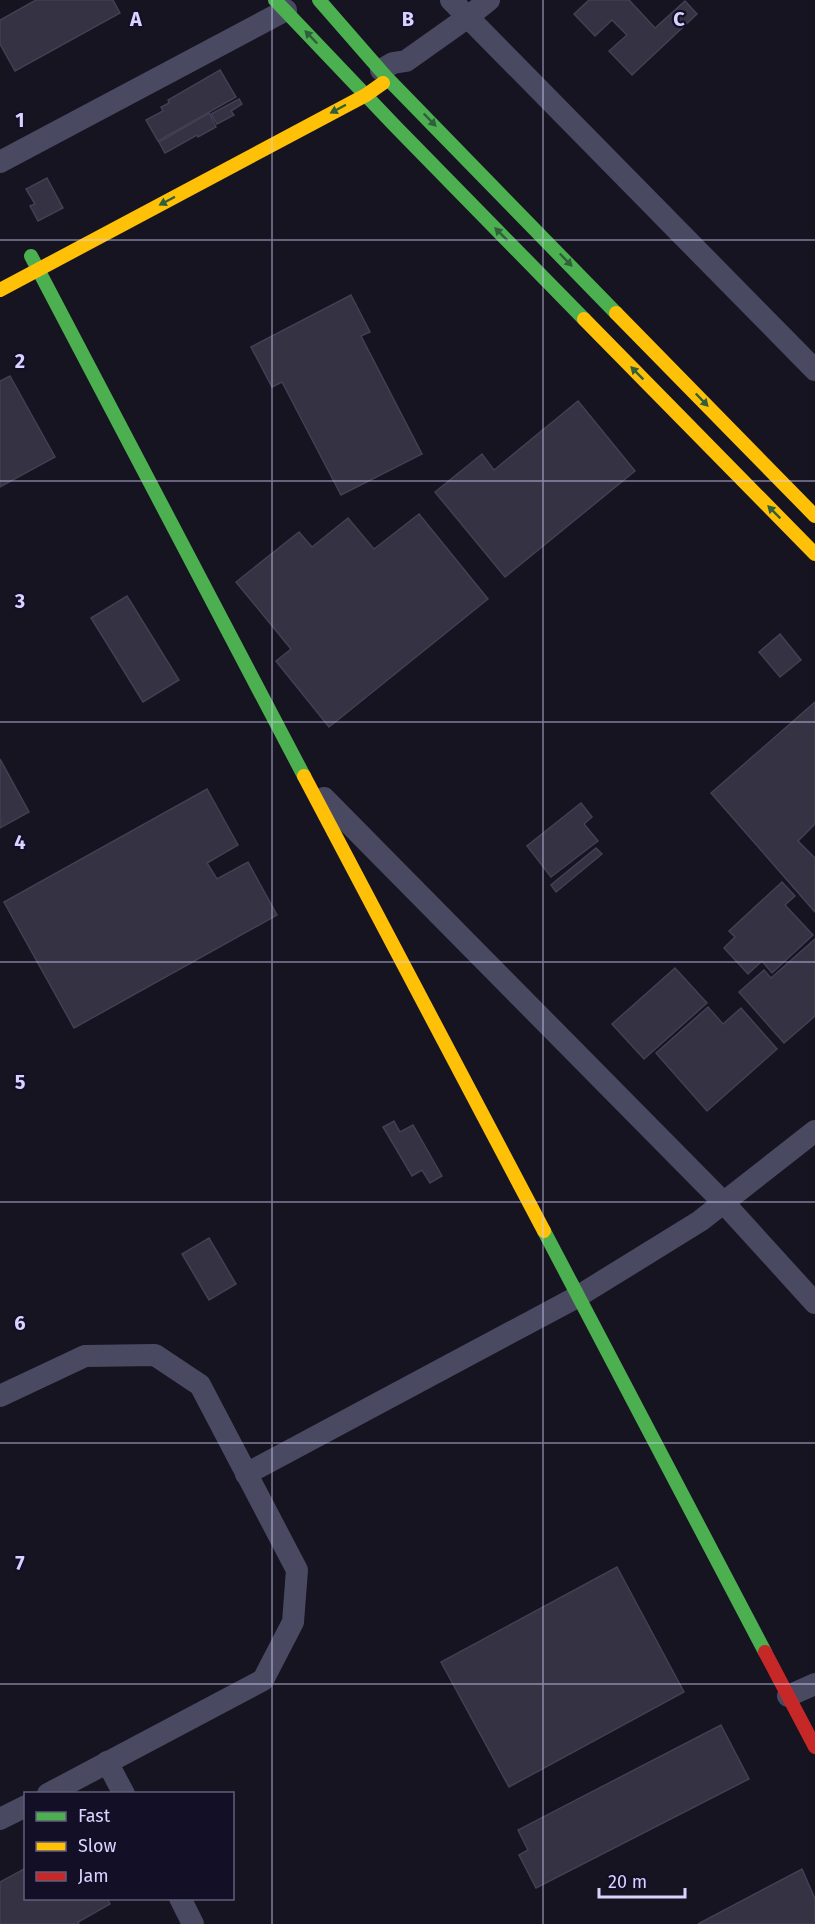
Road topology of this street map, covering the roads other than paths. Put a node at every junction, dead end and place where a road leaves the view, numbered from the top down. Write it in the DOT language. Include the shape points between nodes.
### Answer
graph roads {
  1 [pos="319,0"];
  2 [pos="451,0"];
  3 [pos="489,0"];
  4 [pos="280,5"];
  5 [pos="468,17"];
  6 [pos="385,75"];
  7 [pos="356,90"];
  8 [pos="0,162"];
  9 [pos="31,256"];
  10 [pos="38,270"];
  11 [pos="0,291"];
  12 [pos="815,370"];
  13 [pos="815,516"];
  14 [pos="815,554"];
  15 [pos="306,780"];
  16 [pos="815,1131"];
  17 [pos="724,1203"];
  18 [pos="577,1297"];
  19 [pos="815,1303"];
  20 [pos="0,1396"];
  21 [pos="246,1474"];
  22 [pos="815,1684"];
  23 [pos="788,1696"];
  24 [pos="815,1747"];
  25 [pos="107,1762"];
  26 [pos="52,1792"];
  27 [pos="123,1792"];
  28 [pos="24,1807"];
  29 [pos="0,1819"];
  30 [pos="181,1900"];
  31 [pos="193,1924"];
  1 -- 6 [label="street"];
  2 -- 5 [label="street"];
  3 -- 5 [label="street"];
  7 -- 4 [label="street, one-way"];
  4 -- 8 [label="street"];
  5 -- 6 [label="street" via="406,61 399,71"];
  5 -- 12 [label="street"];
  6 -- 7 [label="street"];
  6 -- 13 [label="street, one-way"];
  7 -- 10 [label="street, one-way"];
  14 -- 7 [label="street, one-way"];
  9 -- 10 [label="street"];
  10 -- 11 [label="street"];
  10 -- 15 [label="street"];
  15 -- 17 [label="street"];
  15 -- 18 [label="street"];
  16 -- 17 [label="street"];
  17 -- 18 [label="street"];
  17 -- 19 [label="street"];
  18 -- 21 [label="street"];
  18 -- 23 [label="street"];
  20 -- 21 [label="street" via="85,1356 155,1355 200,1385"];
  21 -- 25 [label="street" via="297,1570 293,1622 263,1680"];
  22 -- 23 [label="street"];
  23 -- 24 [label="street"];
  25 -- 26 [label="street"];
  25 -- 27 [label="street"];
  28 -- 29 [label="street"];
  30 -- 31 [label="street"];
}
